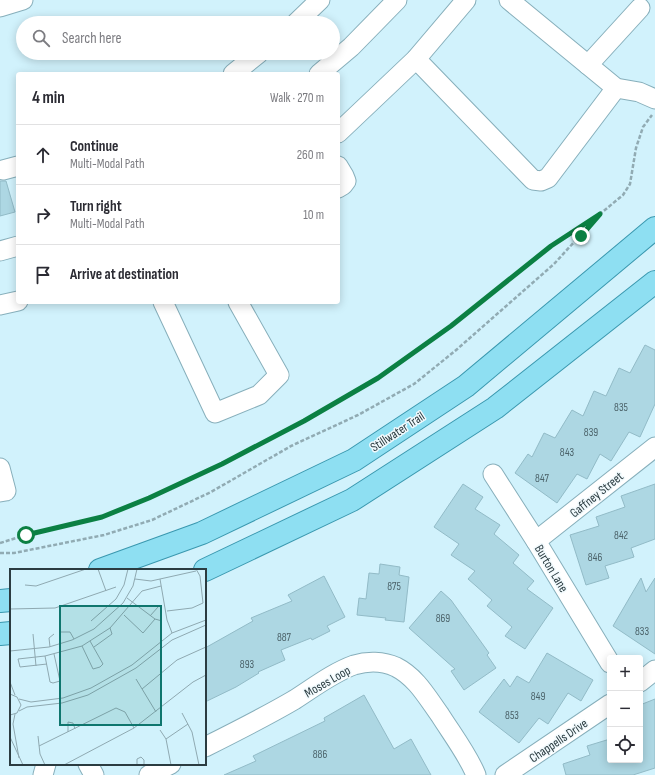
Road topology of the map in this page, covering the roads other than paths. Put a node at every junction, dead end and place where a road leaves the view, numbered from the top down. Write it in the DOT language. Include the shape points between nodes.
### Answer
graph roads {
  1 [pos="23,0"];
  2 [pos="320,0"];
  3 [pos="398,0"];
  4 [pos="466,0"];
  5 [pos="509,0"];
  6 [pos="0,7"];
  7 [pos="640,8"];
  8 [pos="303,16"];
  9 [pos="340,57"];
  10 [pos="250,60"];
  11 [pos="336,60"];
  12 [pos="416,60"];
  13 [pos="588,65"];
  14 [pos="235,72"];
  15 [pos="322,72"];
  16 [pos="616,88"];
  17 [pos="655,99"];
  18 [pos="340,131"];
  19 [pos="340,169"];
  20 [pos="340,187"];
  21 [pos="655,228"];
  22 [pos="16,247"];
  23 [pos="0,251"];
  24 [pos="655,282"];
  25 [pos="16,301"];
  26 [pos="164,304"];
  27 [pos="239,304"];
  28 [pos="0,305"];
  29 [pos="655,447"];
  30 [pos="0,468"];
  31 [pos="493,474"];
  32 [pos="0,492"];
  33 [pos="536,541"];
  34 [pos="103,569"];
  35 [pos="206,570"];
  36 [pos="10,600"];
  37 [pos="0,601"];
  38 [pos="10,633"];
  39 [pos="0,634"];
  40 [pos="607,658"];
  41 [pos="655,670"];
  42 [pos="643,680"];
  43 [pos="607,706"];
  44 [pos="206,746"];
  45 [pos="46,765"];
  46 [pos="89,765"];
  47 [pos="169,765"];
  48 [pos="43,775"];
  49 [pos="94,775"];
  50 [pos="149,775"];
  51 [pos="476,775"];
  52 [pos="505,775"];
  1 -- 6 [label="street"];
  2 -- 8 [label="street"];
  3 -- 9 [label="street"];
  4 -- 12 [label="street"];
  5 -- 13 [label="street"];
  7 -- 13 [label="street"];
  10 -- 14 [label="street"];
  11 -- 15 [label="street"];
  12 -- 16 [label="street" via="533,180 541,181 548,178"];
  12 -- 18 [label="street"];
  13 -- 16 [label="street"];
  16 -- 17 [label="street" via="639,92"];
  19 -- 20 [label="street" via="346,181"];
  21 -- 34 [label="main road, Stillwater Trail" via="466,386 354,460 202,534"];
  22 -- 23 [label="street"];
  24 -- 35 [label="main road" via="495,408 352,500"];
  25 -- 28 [label="street"];
  26 -- 27 [label="street" via="215,413 259,396 279,376"];
  29 -- 33 [label="street, Gaffney Street"];
  30 -- 32 [label="street" via="6,491"];
  31 -- 33 [label="street, Burton Lane"];
  33 -- 40 [label="street, Burton Lane"];
  36 -- 37 [label="main road"];
  38 -- 39 [label="main road"];
  41 -- 42 [label="street"];
  43 -- 52 [label="street, Chappells Drive"];
  44 -- 51 [label="street, Moses Loop" via="292,701 338,672 367,662 379,662 394,666 408,674 422,688"];
  45 -- 48 [label="street"];
  46 -- 49 [label="street"];
  47 -- 50 [label="street"];
}
